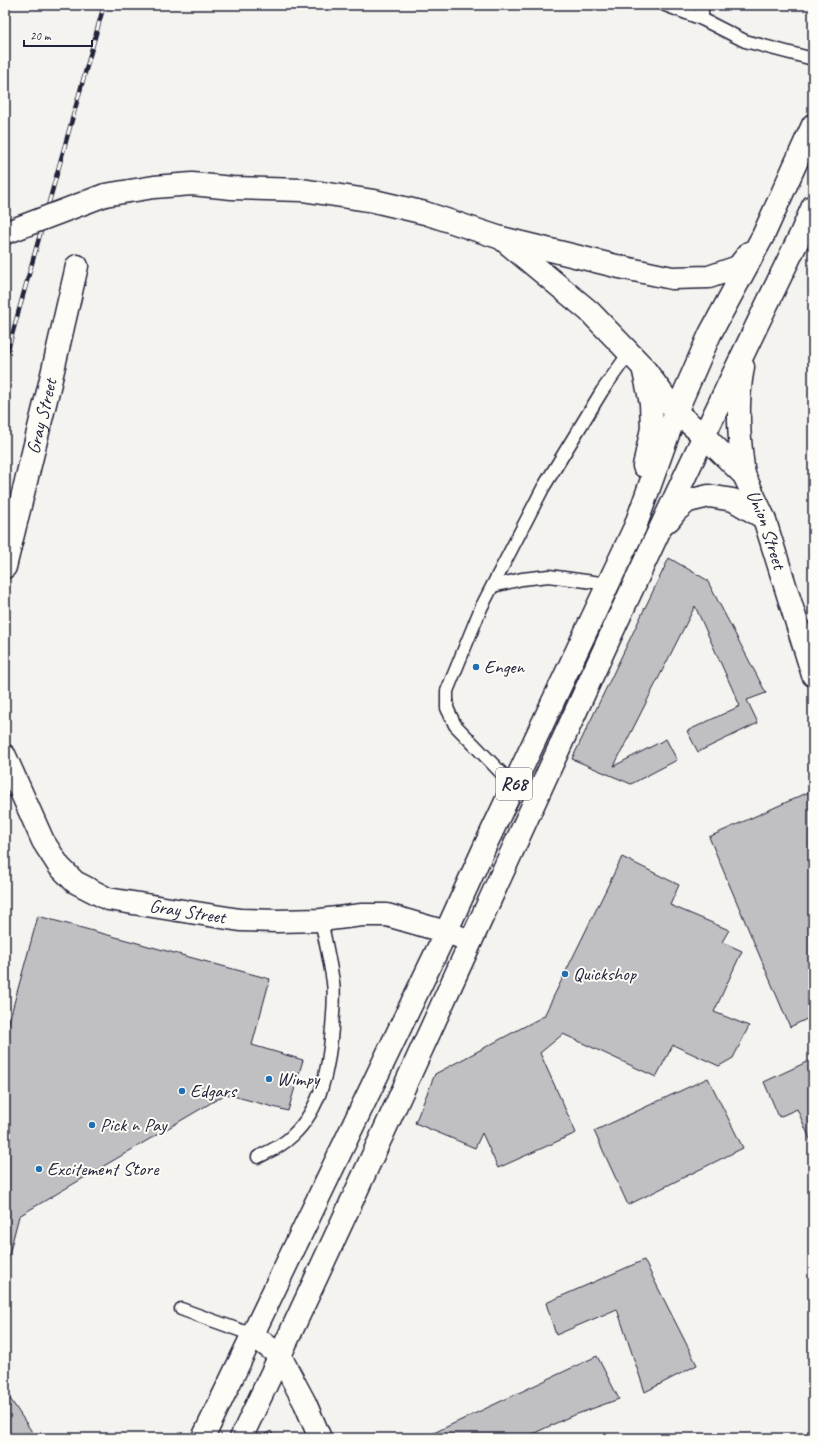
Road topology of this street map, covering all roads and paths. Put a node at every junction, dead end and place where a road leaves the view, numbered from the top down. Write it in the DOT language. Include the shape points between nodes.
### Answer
graph roads {
  1 [pos="666,5"];
  2 [pos="702,5"];
  3 [pos="702,19"];
  4 [pos="813,59"];
  5 [pos="813,126"];
  6 [pos="813,206"];
  7 [pos="5,233"];
  8 [pos="763,236"];
  9 [pos="501,238"];
  10 [pos="77,266"];
  11 [pos="747,346"];
  12 [pos="636,360"];
  13 [pos="676,412"];
  14 [pos="704,436"];
  15 [pos="744,474"];
  16 [pos="764,518"];
  17 [pos="659,531"];
  18 [pos="626,545"];
  19 [pos="5,567"];
  20 [pos="608,584"];
  21 [pos="493,586"];
  22 [pos="813,674"];
  23 [pos="5,756"];
  24 [pos="514,785"];
  25 [pos="321,920"];
  26 [pos="446,932"];
  27 [pos="471,942"];
  28 [pos="258,1157"];
  29 [pos="181,1309"];
  30 [pos="253,1335"];
  31 [pos="280,1356"];
  32 [pos="203,1438"];
  33 [pos="241,1438"];
  34 [pos="320,1438"];
  1 -- 3 [label="lane"];
  2 -- 3 [label="lane"];
  3 -- 4 [label="lane" via="746,41"];
  5 -- 8 [label="main road, R68"];
  6 -- 11 [label="main road, R68"];
  7 -- 9 [label="main road, bridge" via="105,196 154,187 192,184 302,190 374,201 425,213"];
  8 -- 9 [label="main road" via="738,266 709,277 672,278"];
  8 -- 13 [label="main road, R68" via="710,334"];
  9 -- 12 [label="main road, Union Street" via="589,311"];
  10 -- 19 [label="main road, Gray Street"];
  11 -- 14 [label="main road, R68"];
  11 -- 15 [label="main road" via="740,384 739,409 739,438"];
  12 -- 13 [label="main road, Union Street"];
  12 -- 18 [label="main road" via="651,402 652,428"];
  12 -- 21 [label="lane" via="602,391 543,488"];
  13 -- 14 [label="main road, Union Street"];
  13 -- 18 [label="main road, R68" via="635,527"];
  14 -- 15 [label="main road, Union Street"];
  14 -- 17 [label="main road, R68"];
  15 -- 16 [label="main road, Union Street"];
  16 -- 17 [label="main road" via="733,500 709,496 688,501"];
  16 -- 22 [label="main road, Union Street"];
  17 -- 27 [label="main road, R68"];
  18 -- 20 [label="main road, R68"];
  20 -- 21 [label="lane" via="549,576"];
  20 -- 24 [label="main road, R68"];
  21 -- 24 [label="lane" via="481,608 447,691 447,708 455,725"];
  23 -- 25 [label="main road, Gray Street" via="43,841 59,866 75,882 108,898 240,920"];
  24 -- 26 [label="main road, R68"];
  25 -- 26 [label="main road, Gray Street" via="388,915"];
  25 -- 28 [label="lane" via="333,984 333,1015 327,1072 314,1108 302,1125 278,1147"];
  26 -- 27 [label="main road, Gray Street"];
  26 -- 30 [label="main road, R68"];
  27 -- 31 [label="main road, R68"];
  29 -- 30 [label="lane"];
  30 -- 31 [label="main road"];
  30 -- 32 [label="main road, R68"];
  31 -- 33 [label="main road, R68"];
  31 -- 34 [label="main road"];
}
